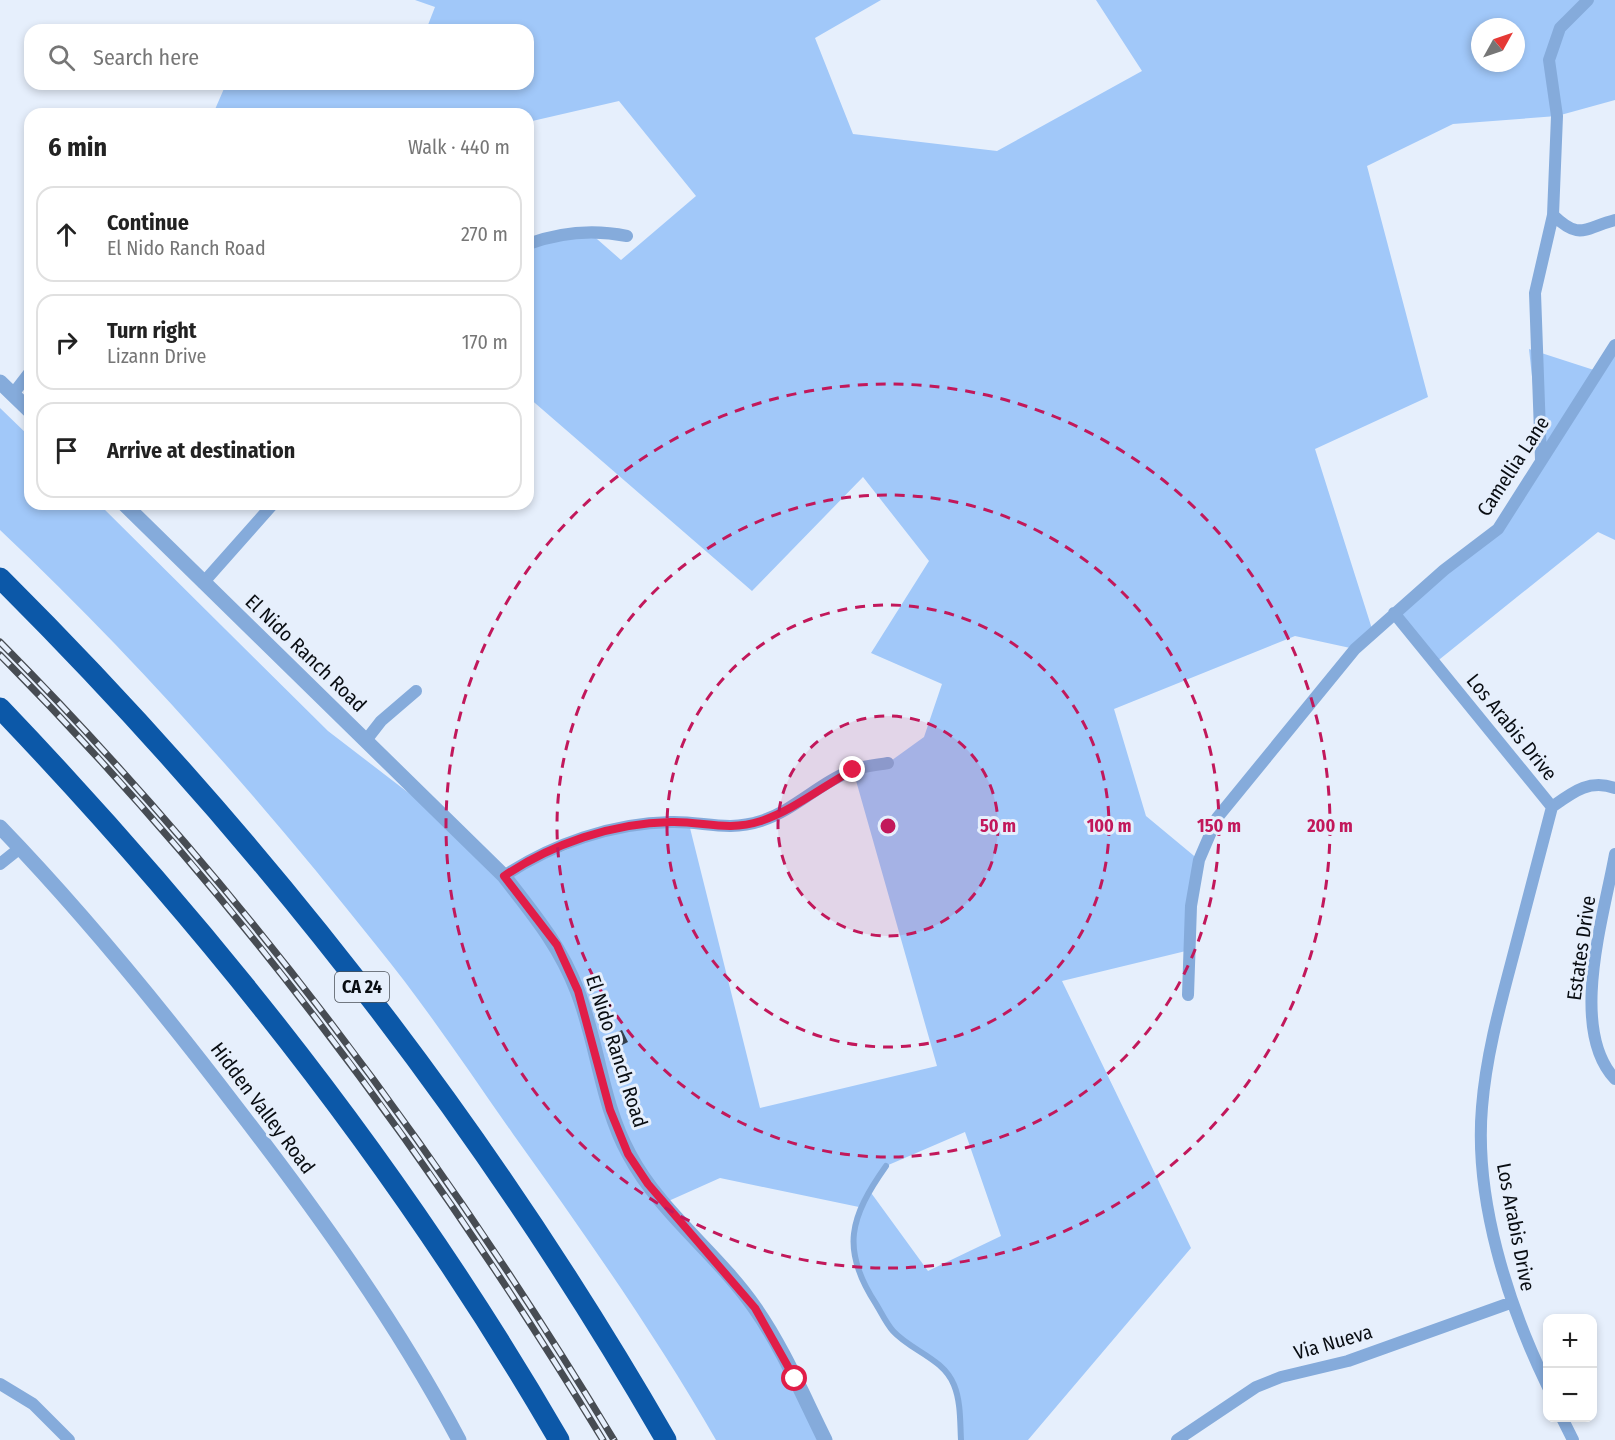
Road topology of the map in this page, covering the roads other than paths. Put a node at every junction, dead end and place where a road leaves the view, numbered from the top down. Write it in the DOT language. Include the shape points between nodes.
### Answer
graph roads {
  1 [pos="1588,0"];
  2 [pos="1553,215"];
  3 [pos="1615,220"];
  4 [pos="627,236"];
  5 [pos="534,242"];
  6 [pos="1615,345"];
  7 [pos="24,380"];
  8 [pos="0,382"];
  9 [pos="13,394"];
  10 [pos="24,405"];
  11 [pos="1541,460"];
  12 [pos="130,510"];
  13 [pos="268,510"];
  14 [pos="0,578"];
  15 [pos="203,583"];
  16 [pos="1394,613"];
  17 [pos="416,691"];
  18 [pos="0,708"];
  19 [pos="367,740"];
  20 [pos="888,763"];
  21 [pos="1615,788"];
  22 [pos="1552,807"];
  23 [pos="0,827"];
  24 [pos="20,848"];
  25 [pos="1615,854"];
  26 [pos="0,864"];
  27 [pos="504,876"];
  28 [pos="1188,995"];
  29 [pos="1615,1078"];
  30 [pos="886,1166"];
  31 [pos="1510,1303"];
  32 [pos="1543,1376"];
  33 [pos="0,1384"];
  34 [pos="1564,1422"];
  35 [pos="69,1440"];
  36 [pos="459,1440"];
  37 [pos="559,1440"];
  38 [pos="666,1440"];
  39 [pos="825,1440"];
  40 [pos="961,1440"];
  41 [pos="1177,1440"];
  42 [pos="1573,1440"];
  1 -- 2 [label="street" via="1560,28 1549,60 1557,116"];
  2 -- 3 [label="street" via="1567,229 1585,231"];
  2 -- 11 [label="street" via="1535,293"];
  4 -- 5 [label="street" via="603,231 552,235"];
  6 -- 11 [label="street, Camellia Lane"];
  7 -- 9 [label="street"];
  8 -- 9 [label="street"];
  9 -- 10 [label="street"];
  11 -- 16 [label="street, Camellia Lane" via="1498,529"];
  12 -- 15 [label="street, El Nido Ranch Road"];
  13 -- 15 [label="street"];
  14 -- 38 [label="highway, CA 24" via="187,775 350,972 525,1214"];
  15 -- 19 [label="street, El Nido Ranch Road"];
  16 -- 22 [label="street, Los Arabis Drive"];
  16 -- 28 [label="street" via="1355,649 1216,818 1199,860 1191,906"];
  17 -- 19 [label="street" via="381,721"];
  18 -- 37 [label="highway" via="160,884 315,1076 446,1259"];
  19 -- 27 [label="street, El Nido Ranch Road"];
  20 -- 27 [label="street" via="853,770 792,807 760,821 717,827 673,821 624,826 536,855"];
  21 -- 22 [label="street" via="1596,784 1572,792"];
  22 -- 31 [label="street, Los Arabis Drive" via="1493,1033 1482,1108 1484,1174 1494,1240"];
  23 -- 24 [label="street, Hidden Valley Road"];
  24 -- 26 [label="street"];
  24 -- 36 [label="street, Hidden Valley Road" via="164,1013 291,1179 374,1299"];
  25 -- 29 [label="street, Estates Drive" via="1590,994 1592,1026 1603,1065"];
  27 -- 39 [label="street, El Nido Ranch Road" via="557,945 578,991 610,1110 628,1154 656,1194 755,1308"];
  30 -- 40 [label="lane" via="860,1207 852,1230 859,1275 893,1331 942,1368 954,1385"];
  31 -- 32 [label="street, Los Arabis Drive"];
  31 -- 41 [label="street, Via Nueva" via="1348,1361 1273,1380 1256,1387"];
  33 -- 35 [label="street" via="33,1404"];
  34 -- 42 [label="street"];
}
